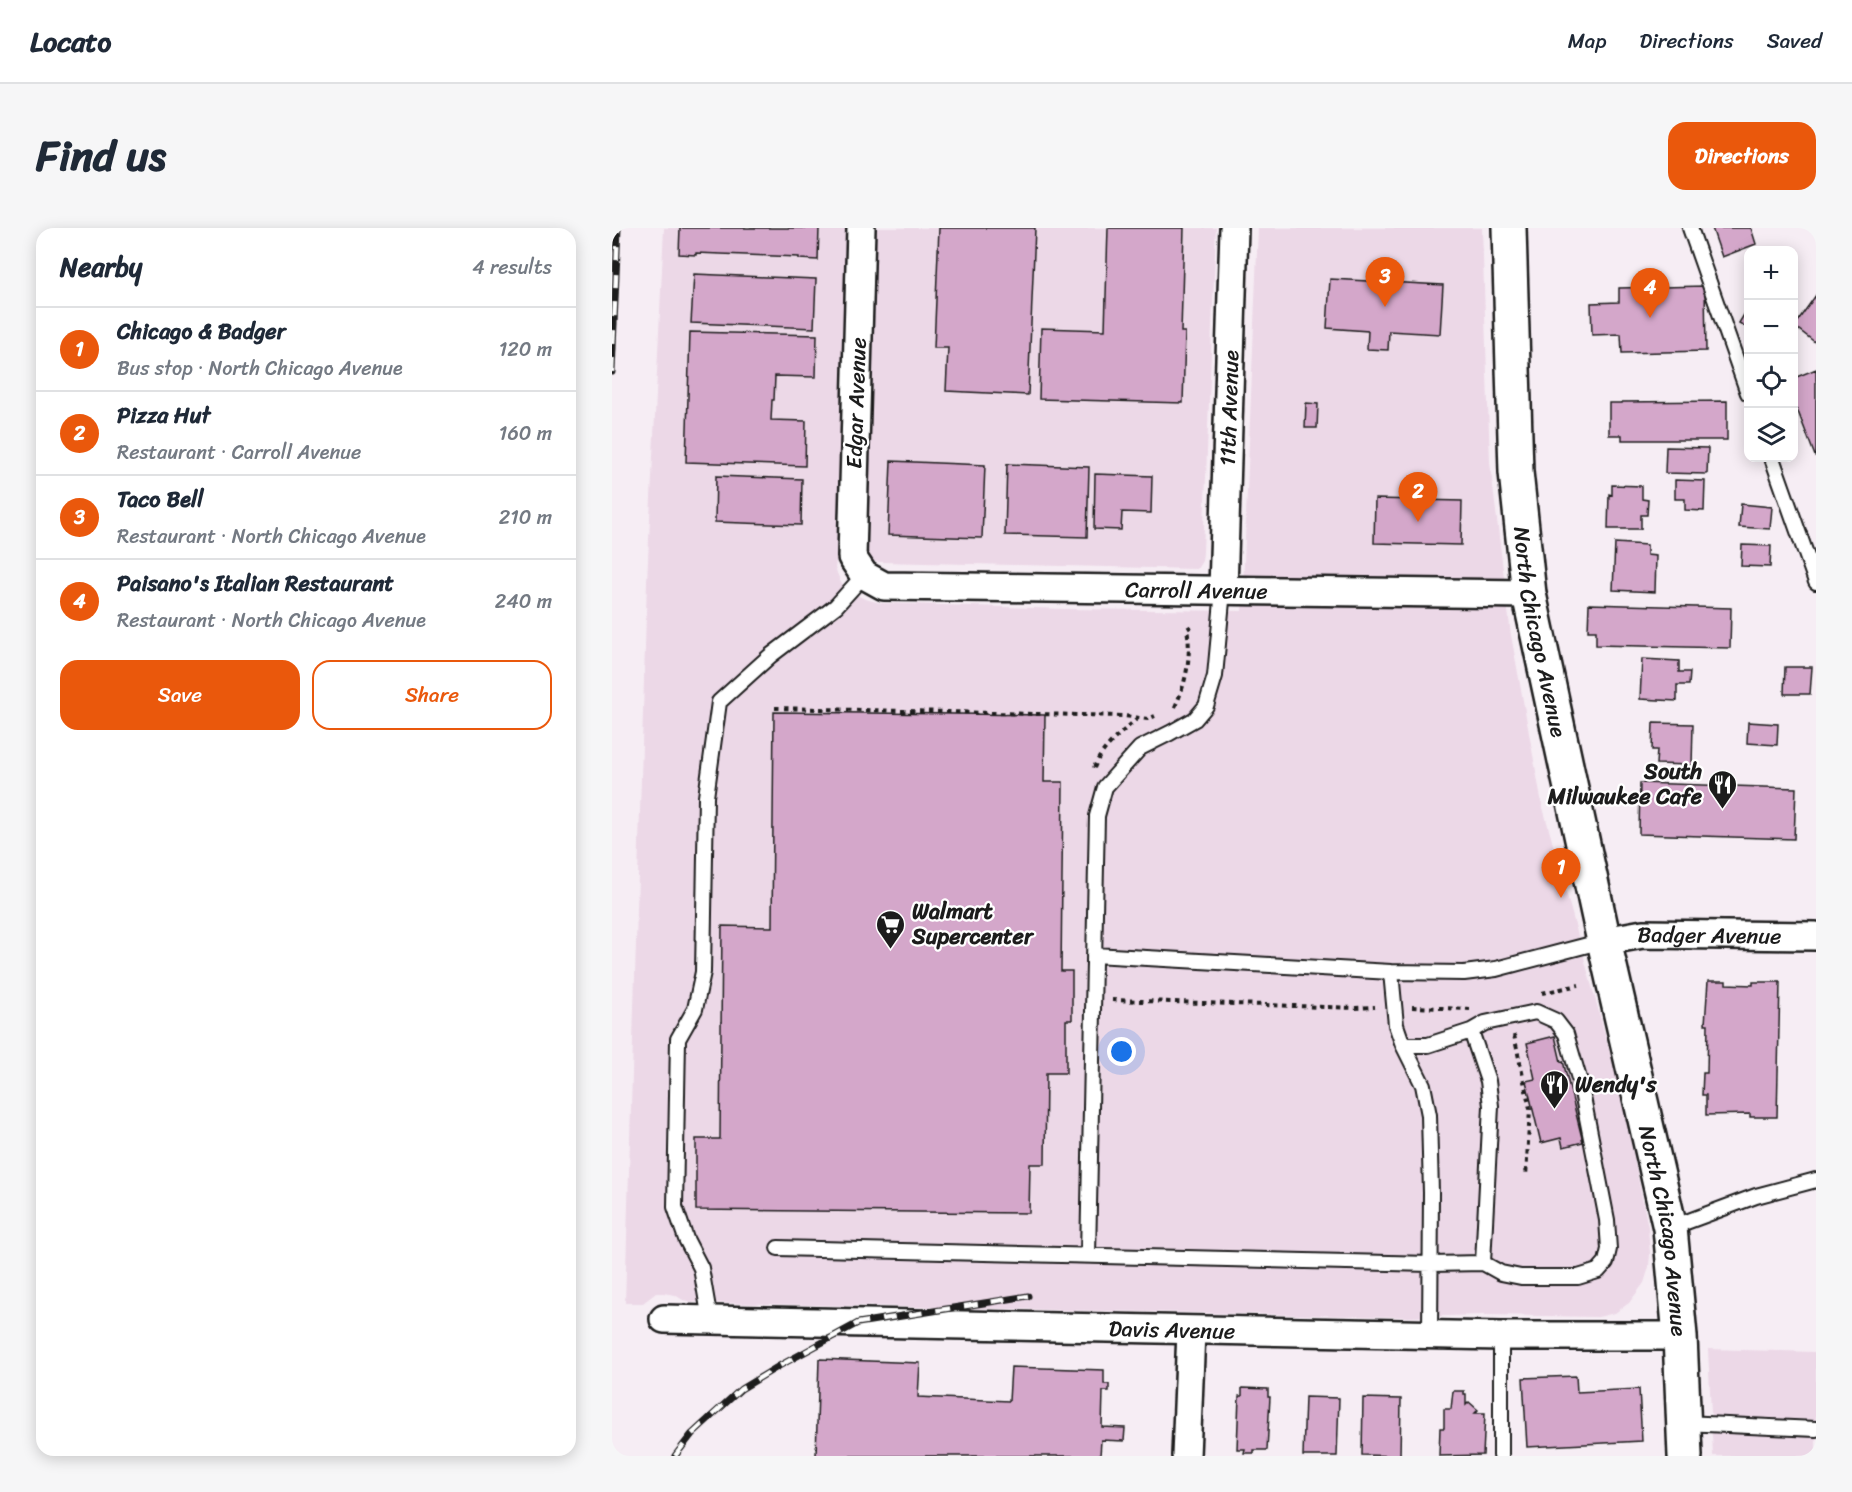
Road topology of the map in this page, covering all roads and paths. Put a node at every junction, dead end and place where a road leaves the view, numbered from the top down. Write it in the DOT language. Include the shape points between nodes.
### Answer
graph roads {
  1 [pos="861,228"];
  2 [pos="1234,228"];
  3 [pos="1509,228"];
  4 [pos="1690,228"];
  5 [pos="1744,379"];
  6 [pos="1773,462"];
  7 [pos="864,575"];
  8 [pos="1816,582"];
  9 [pos="1223,590"];
  10 [pos="1529,594"];
  11 [pos="1195,624"];
  12 [pos="775,708"];
  13 [pos="1166,712"];
  14 [pos="1157,715"];
  15 [pos="1816,936"];
  16 [pos="1604,941"];
  17 [pos="1094,955"];
  18 [pos="1391,972"];
  19 [pos="1579,985"];
  20 [pos="1537,994"];
  21 [pos="1093,999"];
  22 [pos="1393,1006"];
  23 [pos="1472,1009"];
  24 [pos="1510,1018"];
  25 [pos="1471,1031"];
  26 [pos="1403,1046"];
  27 [pos="1526,1177"];
  28 [pos="1816,1180"];
  29 [pos="1670,1228"];
  30 [pos="777,1248"];
  31 [pos="1088,1255"];
  32 [pos="1483,1263"];
  33 [pos="1431,1264"];
  34 [pos="664,1319"];
  35 [pos="710,1320"];
  36 [pos="1191,1331"];
  37 [pos="1430,1335"];
  38 [pos="1501,1336"];
  39 [pos="1680,1336"];
  40 [pos="1683,1423"];
  41 [pos="1816,1429"];
  42 [pos="1186,1456"];
  43 [pos="1501,1456"];
  44 [pos="1685,1456"];
  1 -- 7 [label="street, Edgar Avenue" via="852,557"];
  2 -- 9 [label="street, 11th Avenue"];
  3 -- 10 [label="main road, North Chicago Avenue" via="1516,472"];
  4 -- 5 [label="lane"];
  6 -- 8 [label="lane"];
  7 -- 9 [label="street, Carroll Avenue" via="884,586"];
  7 -- 35 [label="lane" via="836,606 770,656 719,702 706,797 703,972 695,1009 678,1039 675,1208 701,1268"];
  9 -- 10 [label="street, Carroll Avenue"];
  9 -- 17 [label="lane" via="1215,676 1206,706 1195,719 1140,748 1105,787 1097,816"];
  10 -- 16 [label="main road, North Chicago Avenue"];
  11 -- 13 [label="path" via="1187,629 1189,664 1181,694 1175,708"];
  12 -- 14 [label="path" via="1148,719"];
  15 -- 16 [label="street, Badger Avenue" via="1643,934"];
  16 -- 18 [label="lane" via="1496,969 1464,973"];
  16 -- 29 [label="main road, North Chicago Avenue"];
  17 -- 18 [label="lane"];
  17 -- 21 [label="lane"];
  18 -- 22 [label="lane"];
  19 -- 20 [label="path"];
  21 -- 22 [label="path"];
  21 -- 31 [label="lane"];
  22 -- 23 [label="path"];
  22 -- 26 [label="lane"];
  24 -- 25 [label="lane" via="1485,1023"];
  24 -- 27 [label="path" via="1530,1109"];
  24 -- 32 [label="lane" via="1536,1012 1556,1021 1566,1034 1582,1094 1607,1220 1609,1249 1606,1262 1598,1271 1578,1277 1521,1277 1501,1274"];
  25 -- 26 [label="lane" via="1428,1046"];
  25 -- 32 [label="lane" via="1488,1081 1491,1106"];
  26 -- 33 [label="lane" via="1423,1085 1429,1115"];
  28 -- 29 [label="lane" via="1756,1196"];
  29 -- 39 [label="main road, North Chicago Avenue"];
  30 -- 31 [label="lane"];
  31 -- 33 [label="lane"];
  32 -- 33 [label="lane"];
  33 -- 37 [label="lane"];
  34 -- 35 [label="street, Davis Avenue"];
  35 -- 36 [label="street, Davis Avenue"];
  36 -- 37 [label="street, Davis Avenue"];
  36 -- 42 [label="street"];
  37 -- 38 [label="street, Davis Avenue"];
  38 -- 39 [label="street, Davis Avenue"];
  38 -- 43 [label="lane"];
  39 -- 40 [label="main road, North Chicago Avenue"];
  40 -- 41 [label="lane"];
  40 -- 44 [label="main road, North Chicago Avenue"];
}
